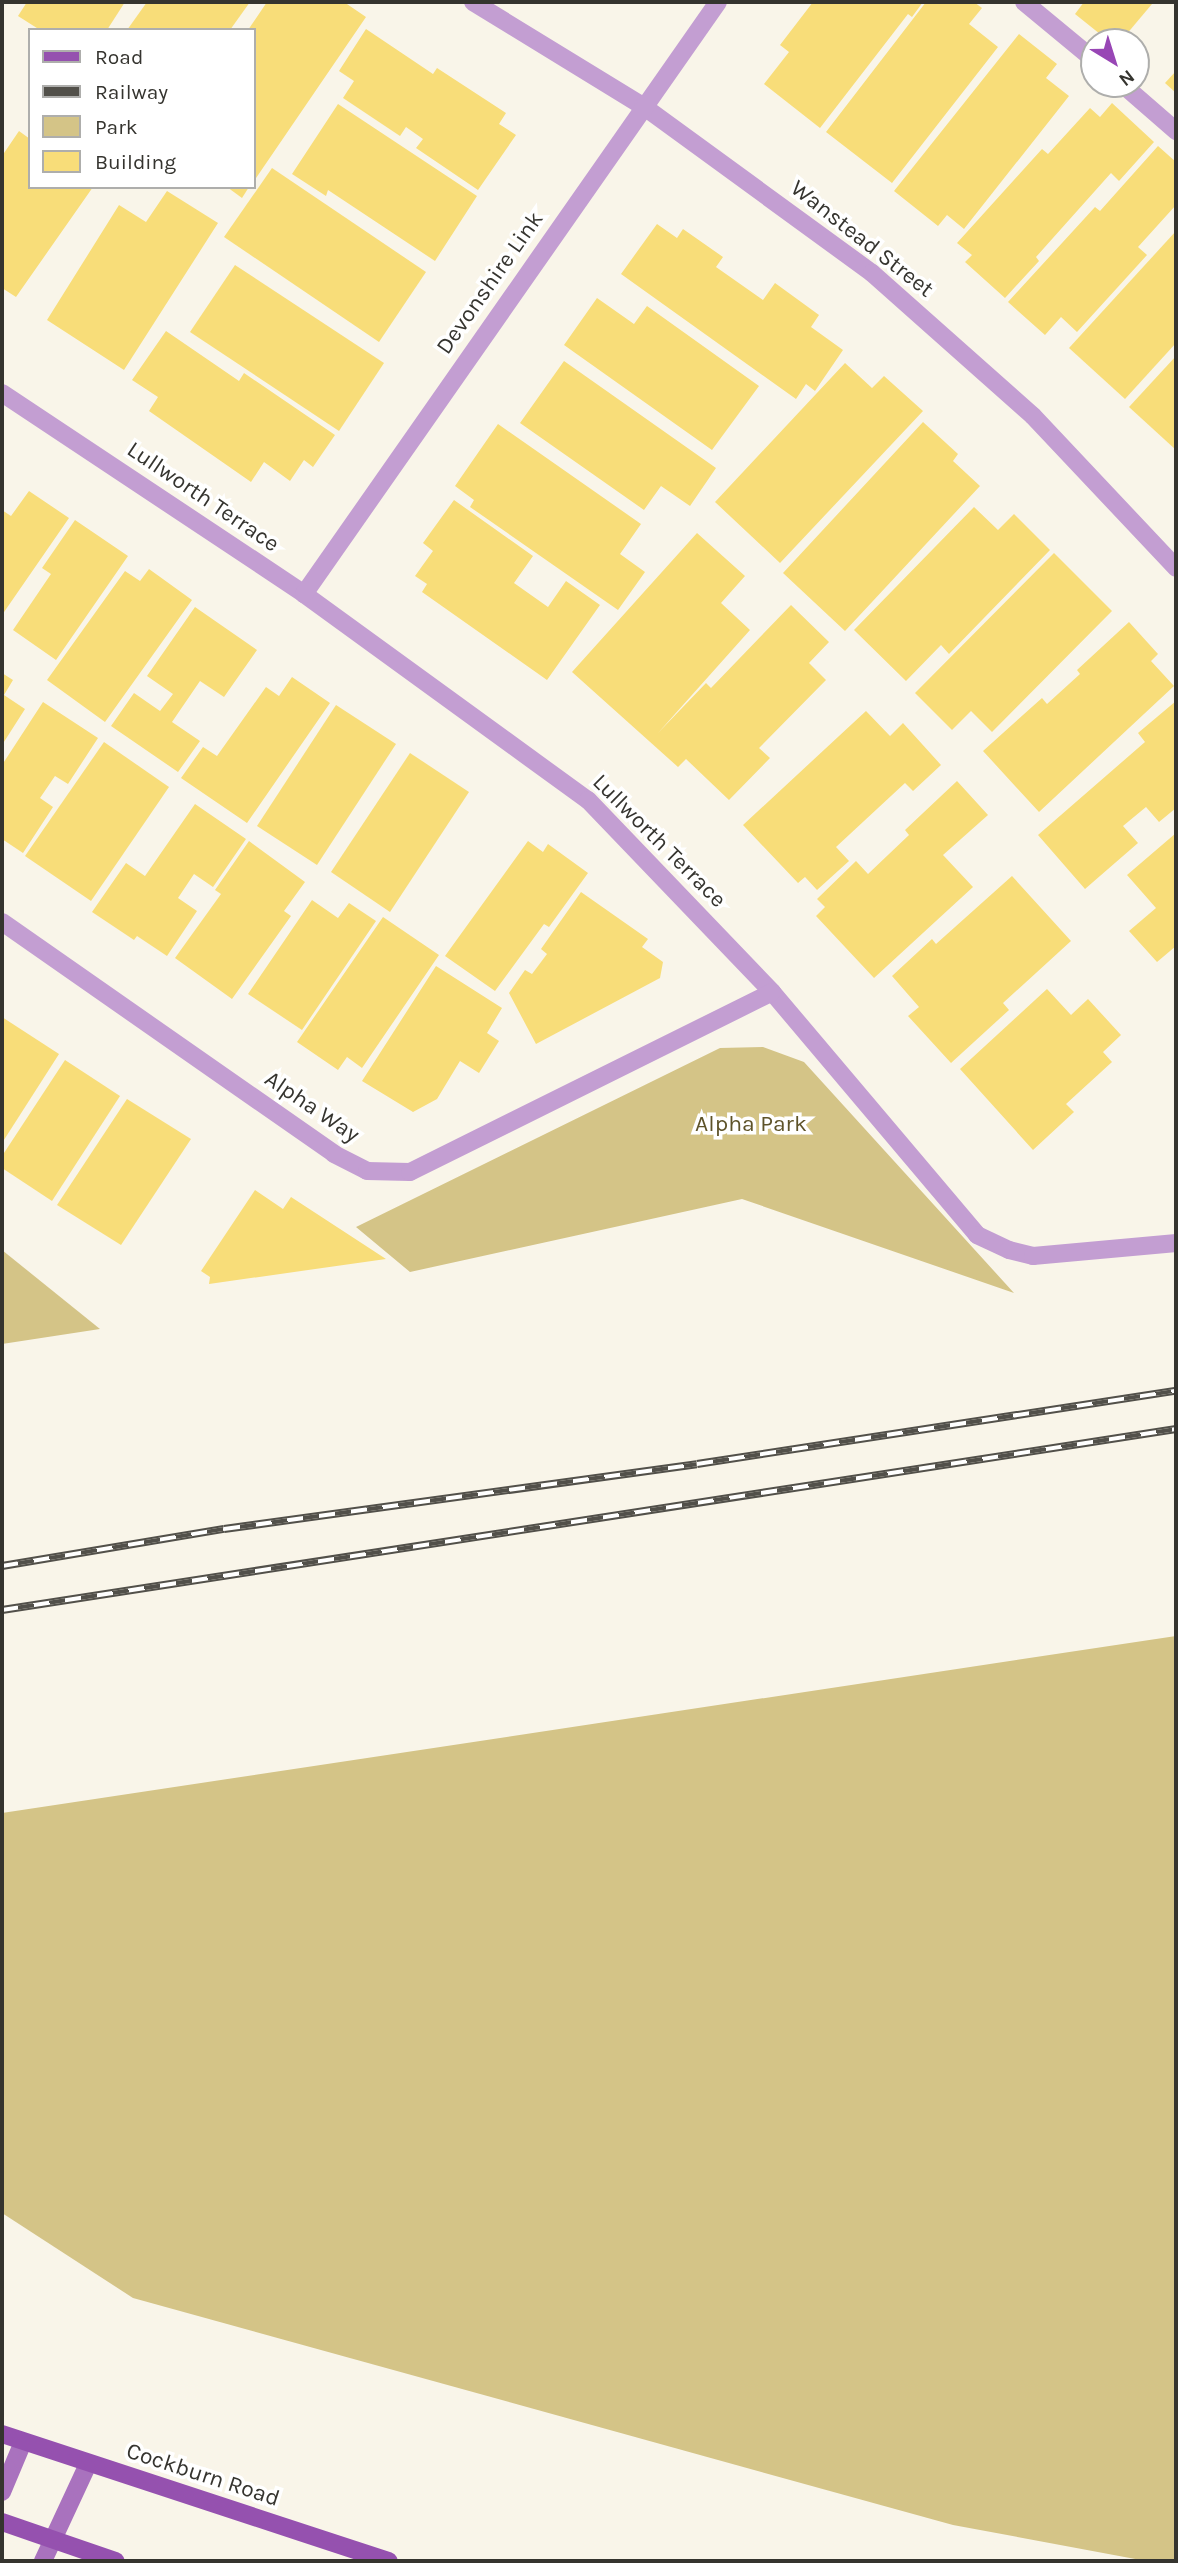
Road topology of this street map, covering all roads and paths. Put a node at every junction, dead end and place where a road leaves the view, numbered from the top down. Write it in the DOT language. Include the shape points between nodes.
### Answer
graph roads {
  1 [pos="473,2"];
  2 [pos="718,2"];
  3 [pos="1024,2"];
  4 [pos="1080,48"];
  5 [pos="1138,98"];
  6 [pos="643,106"];
  7 [pos="1176,131"];
  8 [pos="2,393"];
  9 [pos="1176,568"];
  10 [pos="304,594"];
  11 [pos="2,922"];
  12 [pos="772,992"];
  13 [pos="1176,1243"];
  14 [pos="2,2434"];
  15 [pos="23,2442"];
  16 [pos="88,2464"];
  17 [pos="2,2492"];
  18 [pos="2,2522"];
  19 [pos="53,2539"];
  20 [pos="43,2561"];
  21 [pos="115,2561"];
  22 [pos="389,2561"];
  1 -- 6 [label="street, Wanstead Street"];
  2 -- 6 [label="street, Devonshire Link"];
  3 -- 4 [label="street"];
  5 -- 7 [label="street"];
  6 -- 9 [label="street, Wanstead Street" via="872,273 1033,416"];
  6 -- 10 [label="street, Devonshire Link"];
  8 -- 10 [label="street, Lullworth Terrace"];
  10 -- 12 [label="street, Lullworth Terrace" via="588,800"];
  11 -- 12 [label="street, Alpha Way" via="334,1154 367,1171 410,1172"];
  12 -- 13 [label="street, Lullworth Terrace" via="977,1235 1033,1256"];
  14 -- 15 [label="main road, Cockburn Road"];
  15 -- 16 [label="main road, Cockburn Road"];
  15 -- 17 [label="main road"];
  16 -- 19 [label="main road"];
  16 -- 22 [label="main road, Cockburn Road"];
  18 -- 19 [label="main road"];
  19 -- 20 [label="main road"];
  19 -- 21 [label="main road"];
}
